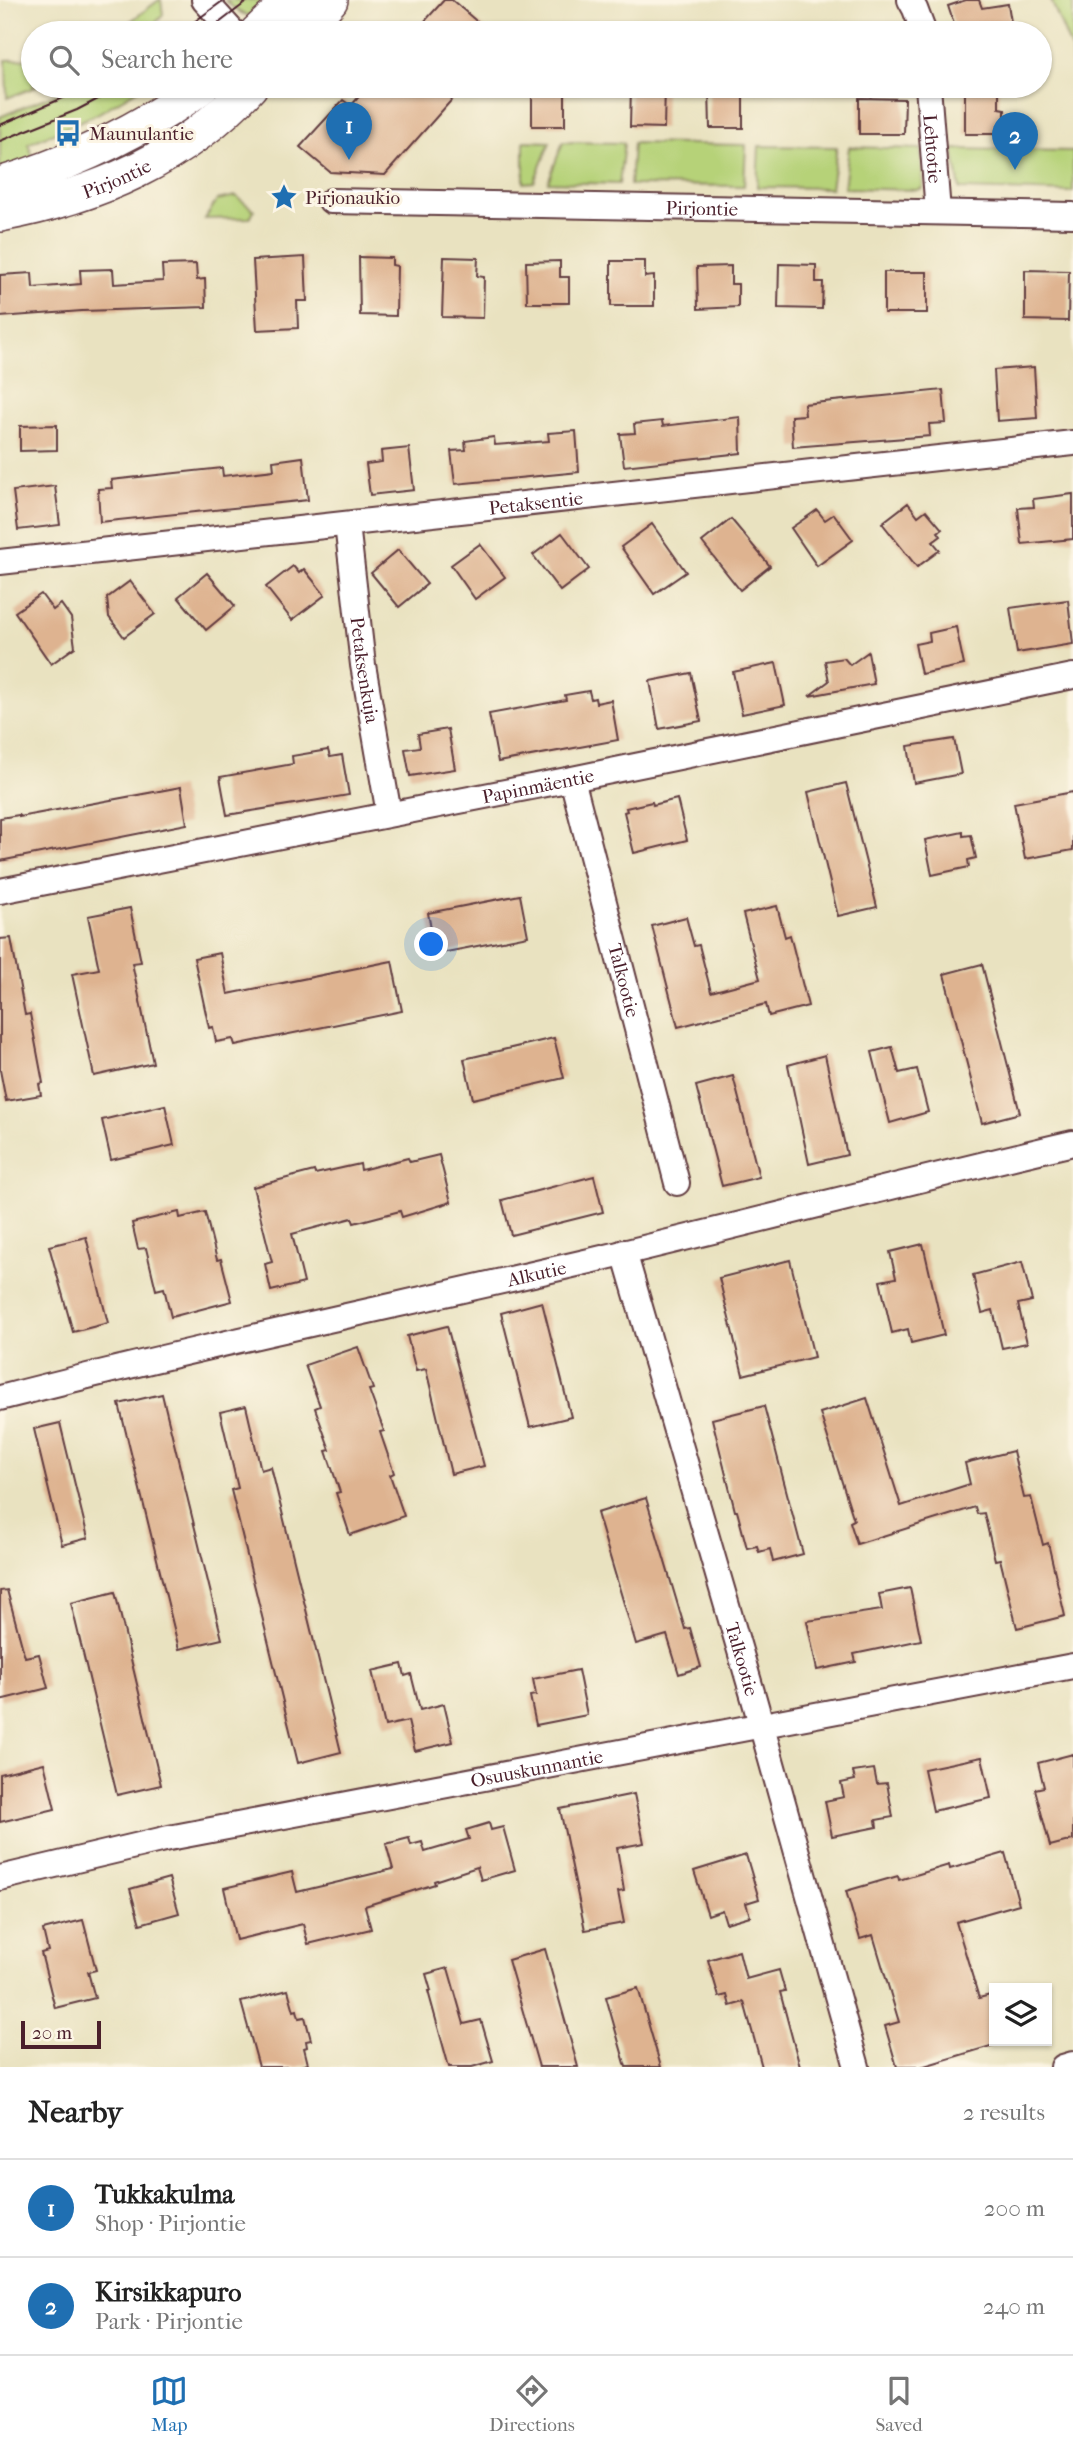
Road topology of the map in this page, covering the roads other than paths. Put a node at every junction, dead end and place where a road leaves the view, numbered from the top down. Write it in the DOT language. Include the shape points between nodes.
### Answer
graph roads {
  1 [pos="204,0"];
  2 [pos="292,0"];
  3 [pos="330,0"];
  4 [pos="910,0"];
  5 [pos="223,21"];
  6 [pos="270,21"];
  7 [pos="310,21"];
  8 [pos="920,21"];
  9 [pos="183,98"];
  10 [pos="237,98"];
  11 [pos="929,98"];
  12 [pos="0,185"];
  13 [pos="331,201"];
  14 [pos="939,212"];
  15 [pos="0,214"];
  16 [pos="1073,215"];
  17 [pos="1073,443"];
  18 [pos="347,524"];
  19 [pos="0,562"];
  20 [pos="1073,676"];
  21 [pos="572,779"];
  22 [pos="389,814"];
  23 [pos="0,891"];
  24 [pos="1073,1143"];
  25 [pos="677,1183"];
  26 [pos="624,1252"];
  27 [pos="0,1398"];
  28 [pos="1073,1666"];
  29 [pos="761,1726"];
  30 [pos="0,1878"];
  31 [pos="1073,2064"];
  32 [pos="857,2067"];
  33 [pos="1063,2067"];
  1 -- 5 [label="street"];
  2 -- 6 [label="main road"];
  3 -- 7 [label="main road"];
  4 -- 8 [label="street"];
  9 -- 12 [label="main road, Pirjontie" via="154,118 75,157"];
  10 -- 15 [label="main road, Pirjontie" via="204,128 149,164 60,200"];
  11 -- 14 [label="street, Lehtotie"];
  13 -- 14 [label="street, Pirjontie"];
  14 -- 16 [label="street, Pirjontie"];
  17 -- 18 [label="street, Petaksentie"];
  18 -- 19 [label="street, Petaksentie"];
  18 -- 22 [label="street, Petaksenkuja" via="363,665"];
  20 -- 21 [label="street, Papinmäentie"];
  21 -- 22 [label="street, Papinmäentie"];
  21 -- 25 [label="street, Talkootie"];
  22 -- 23 [label="street, Papinmäentie"];
  24 -- 26 [label="street, Alkutie"];
  26 -- 27 [label="street, Alkutie"];
  26 -- 29 [label="street, Talkootie"];
  28 -- 29 [label="street, Osuuskunnantie"];
  29 -- 30 [label="street, Osuuskunnantie" via="169,1838"];
  29 -- 32 [label="street, Talkootie"];
  31 -- 33 [label="street"];
}
